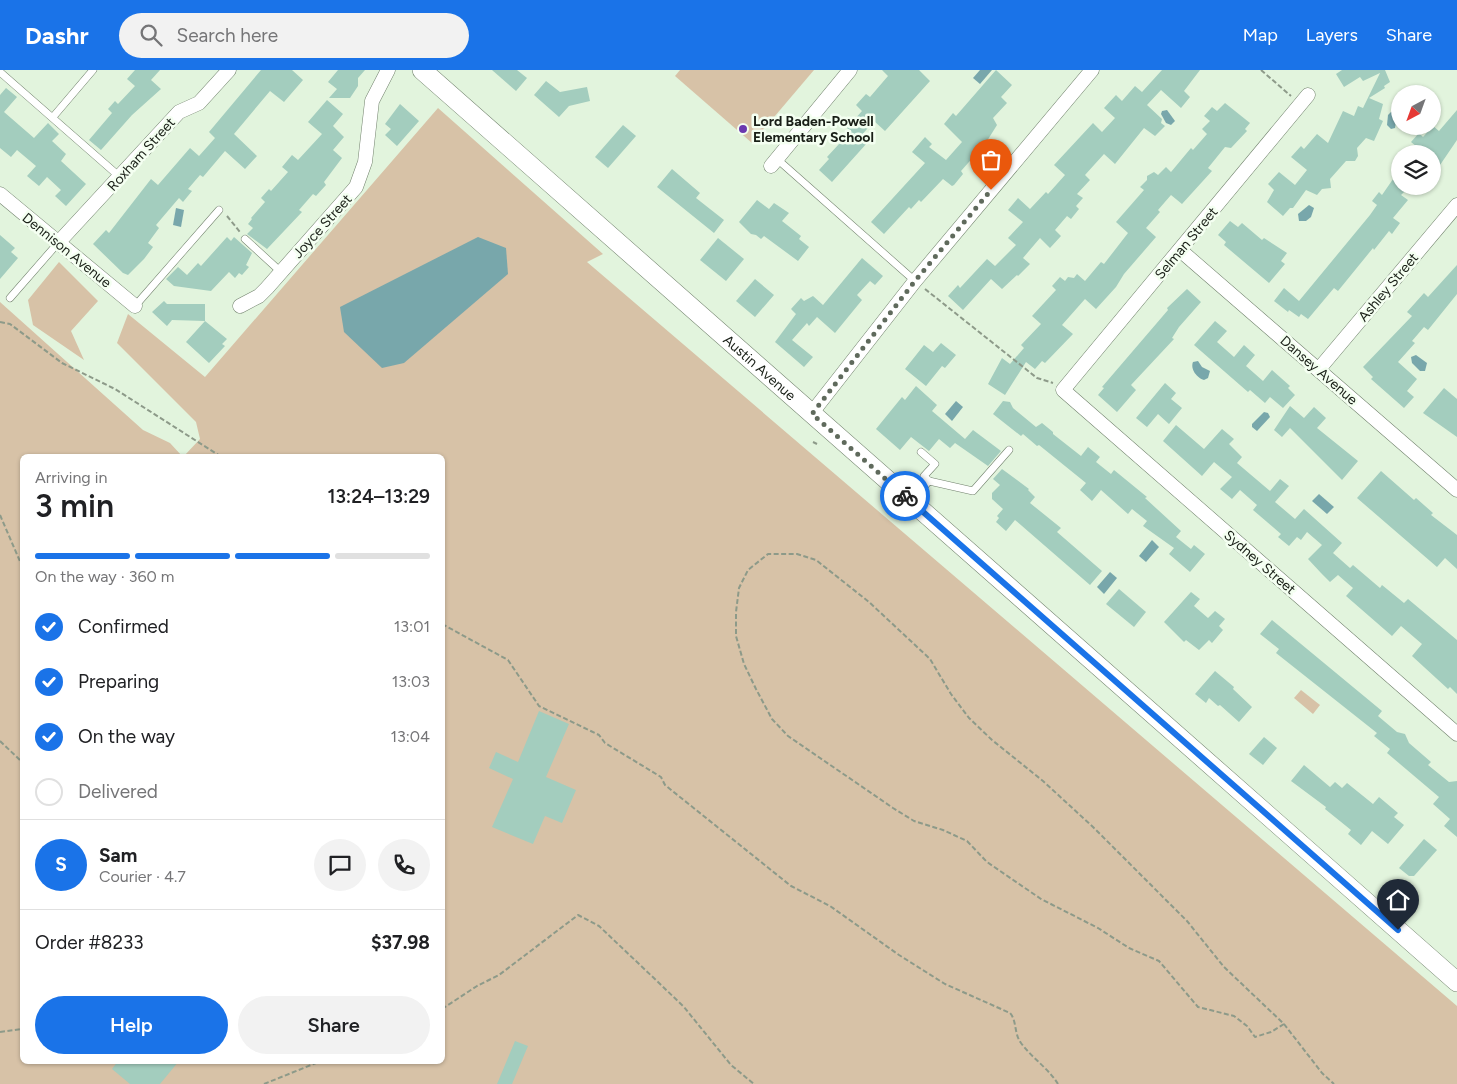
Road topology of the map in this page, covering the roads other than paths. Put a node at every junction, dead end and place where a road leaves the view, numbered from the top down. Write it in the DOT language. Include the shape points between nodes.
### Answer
graph roads {
  1 [pos="92,70"];
  2 [pos="229,70"];
  3 [pos="388,70"];
  4 [pos="422,70"];
  5 [pos="850,70"];
  6 [pos="1092,70"];
  7 [pos="0,72"];
  8 [pos="1305,100"];
  9 [pos="53,117"];
  10 [pos="774,163"];
  11 [pos="120,177"];
  12 [pos="0,194"];
  13 [pos="1457,205"];
  14 [pos="219,210"];
  15 [pos="245,239"];
  16 [pos="58,243"];
  17 [pos="1180,250"];
  18 [pos="281,272"];
  19 [pos="915,281"];
  20 [pos="10,298"];
  21 [pos="136,306"];
  22 [pos="240,306"];
  23 [pos="1319,369"];
  24 [pos="1063,390"];
  25 [pos="812,414"];
  26 [pos="1009,450"];
  27 [pos="921,452"];
  28 [pos="929,480"];
  29 [pos="1457,490"];
  30 [pos="911,502"];
  31 [pos="1457,734"];
  32 [pos="1457,982"];
  1 -- 9 [label="lane"];
  2 -- 11 [label="street, Roxham Street" via="199,103 179,112"];
  3 -- 18 [label="street, Joyce Street" via="372,101 366,162 356,187"];
  4 -- 25 [label="main road, Austin Avenue"];
  5 -- 10 [label="street"];
  6 -- 19 [label="street"];
  7 -- 9 [label="lane"];
  8 -- 17 [label="street, Selman Street"];
  9 -- 11 [label="lane"];
  10 -- 19 [label="lane"];
  11 -- 16 [label="street, Roxham Street"];
  12 -- 16 [label="street, Dennison Avenue"];
  13 -- 23 [label="street, Ashley Street"];
  14 -- 21 [label="lane"];
  15 -- 18 [label="lane"];
  16 -- 20 [label="lane"];
  16 -- 21 [label="street, Dennison Avenue"];
  17 -- 23 [label="street, Dansey Avenue"];
  17 -- 24 [label="street, Selman Street"];
  18 -- 22 [label="street, Joyce Street" via="259,296"];
  19 -- 25 [label="street"];
  23 -- 29 [label="street, Dansey Avenue"];
  24 -- 31 [label="street, Sydney Street"];
  25 -- 30 [label="main road, Austin Avenue"];
  26 -- 28 [label="lane" via="974,491"];
  27 -- 28 [label="lane" via="935,464 924,476"];
  28 -- 30 [label="lane"];
  30 -- 32 [label="main road, Austin Avenue"];
}
